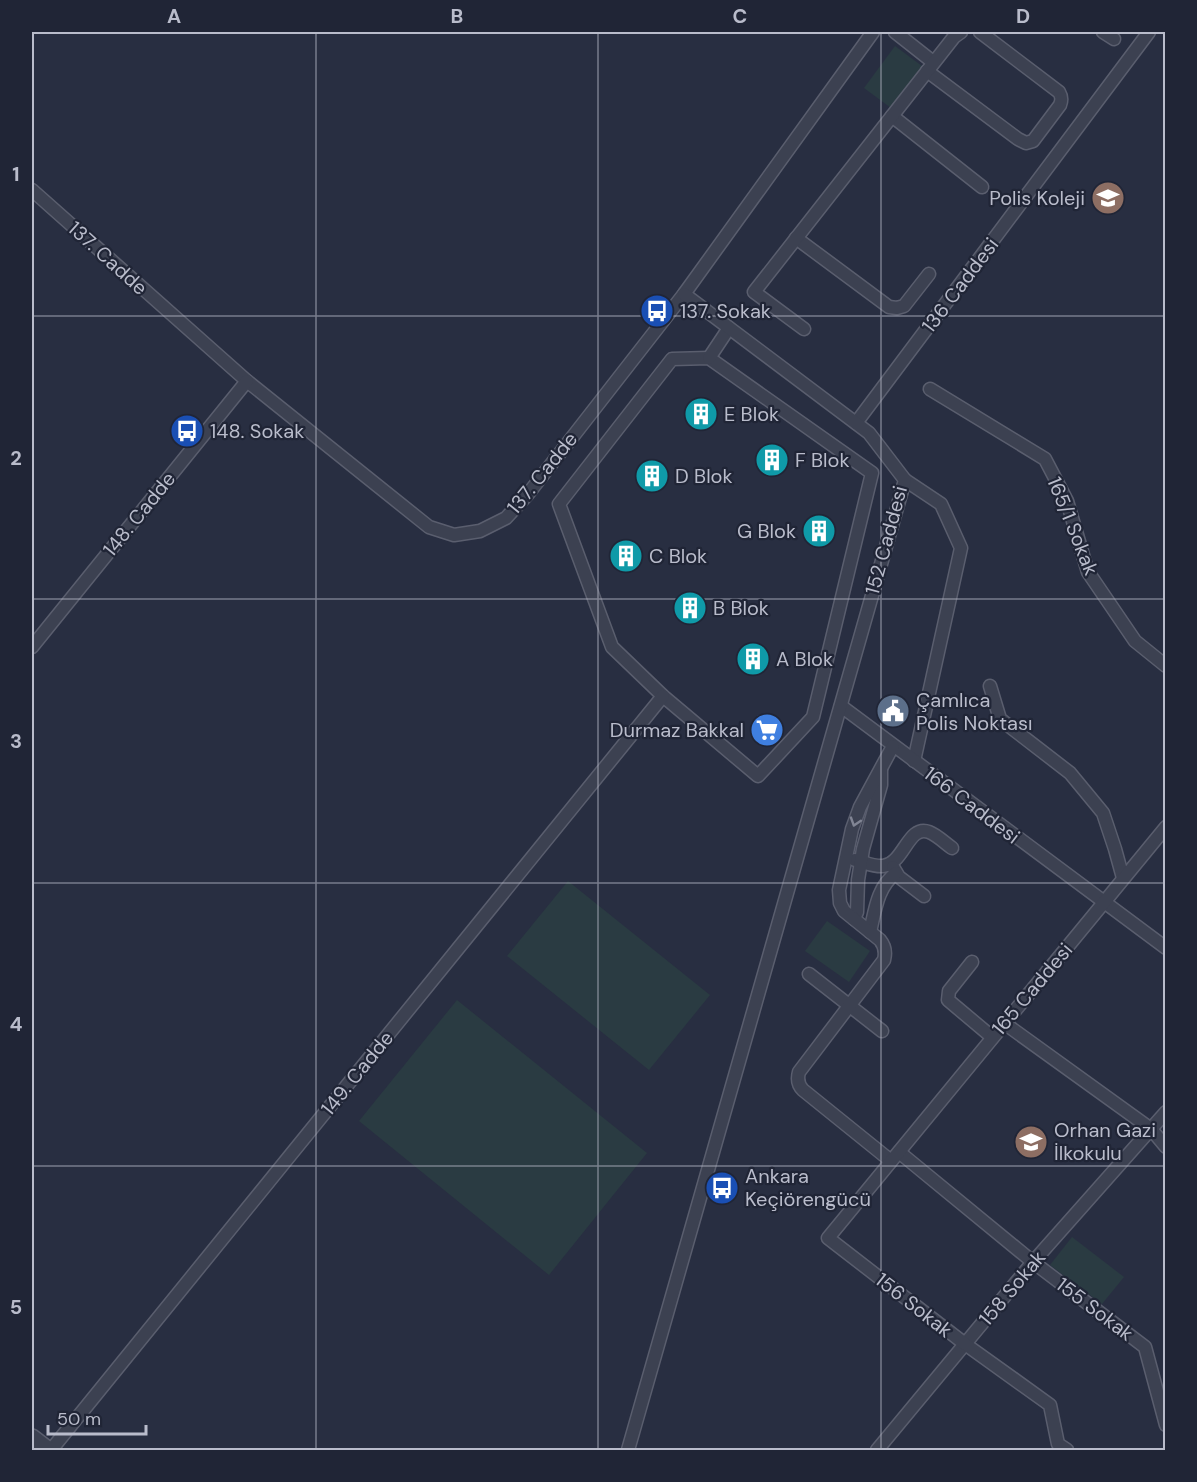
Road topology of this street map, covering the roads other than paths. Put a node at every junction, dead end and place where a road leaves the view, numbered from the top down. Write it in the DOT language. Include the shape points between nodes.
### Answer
graph roads {
  1 [pos="873,32"];
  2 [pos="894,32"];
  3 [pos="961,32"];
  4 [pos="980,32"];
  5 [pos="1149,32"];
  6 [pos="930,67"];
  7 [pos="892,116"];
  8 [pos="982,187"];
  9 [pos="32,190"];
  10 [pos="796,238"];
  11 [pos="929,274"];
  12 [pos="684,294"];
  13 [pos="729,328"];
  14 [pos="804,329"];
  15 [pos="709,358"];
  16 [pos="247,381"];
  17 [pos="930,389"];
  18 [pos="856,423"];
  19 [pos="905,480"];
  20 [pos="32,646"];
  21 [pos="1166,666"];
  22 [pos="990,686"];
  23 [pos="663,696"];
  24 [pos="841,706"];
  25 [pos="893,746"];
  26 [pos="914,761"];
  27 [pos="881,770"];
  28 [pos="1166,826"];
  29 [pos="952,848"];
  30 [pos="845,858"];
  31 [pos="861,861"];
  32 [pos="894,868"];
  33 [pos="1123,878"];
  34 [pos="924,896"];
  35 [pos="1104,902"];
  36 [pos="854,919"];
  37 [pos="870,932"];
  38 [pos="1166,948"];
  39 [pos="972,962"];
  40 [pos="809,974"];
  41 [pos="850,1006"];
  42 [pos="1004,1023"];
  43 [pos="882,1031"];
  44 [pos="992,1037"];
  45 [pos="1166,1112"];
  46 [pos="1151,1129"];
  47 [pos="1166,1147"];
  48 [pos="895,1156"];
  49 [pos="1033,1262"];
  50 [pos="964,1344"];
  51 [pos="1166,1425"];
  52 [pos="32,1437"];
  53 [pos="50,1450"];
  54 [pos="627,1450"];
  55 [pos="877,1450"];
  56 [pos="1067,1450"];
  1 -- 12 [label="street, 137. Cadde"];
  2 -- 6 [label="street"];
  3 -- 6 [label="street"];
  4 -- 6 [label="street" via="1061,95 1060,105 1033,141 1022,142"];
  5 -- 18 [label="street, 136 Caddesi"];
  6 -- 7 [label="street"];
  7 -- 8 [label="street"];
  7 -- 10 [label="street"];
  9 -- 16 [label="street, 137. Cadde"];
  10 -- 11 [label="street" via="889,307 904,306"];
  10 -- 14 [label="street" via="754,292"];
  12 -- 13 [label="street, 152 Caddesi"];
  12 -- 16 [label="street, 137. Cadde" via="528,494 506,518 480,531 454,535 429,527"];
  13 -- 15 [label="street"];
  13 -- 18 [label="street, 152 Caddesi"];
  15 -- 23 [label="street" via="672,358 559,504 612,647"];
  15 -- 23 [label="street" via="872,472 813,717 758,776"];
  16 -- 20 [label="street, 148. Cadde"];
  17 -- 21 [label="street, 165/1 Sokak" via="1045,459 1067,501 1088,572 1135,641"];
  18 -- 19 [label="street, 152 Caddesi" via="869,433"];
  19 -- 24 [label="street, 152 Caddesi"];
  19 -- 26 [label="street" via="941,504 961,548"];
  22 -- 33 [label="street" via="1000,719 1070,773 1103,813"];
  23 -- 53 [label="street, 149. Cadde"];
  24 -- 25 [label="street, 166 Caddesi"];
  24 -- 54 [label="street, 152 Caddesi"];
  25 -- 26 [label="street, 166 Caddesi"];
  25 -- 27 [label="street"];
  26 -- 35 [label="street, 166 Caddesi"];
  27 -- 30 [label="street, one-way" via="860,807"];
  27 -- 31 [label="street" via="881,785"];
  28 -- 33 [label="street, 165 Caddesi"];
  29 -- 32 [label="street" via="932,833 918,831"];
  30 -- 31 [label="street"];
  30 -- 36 [label="street" via="839,897 844,911"];
  31 -- 32 [label="street"];
  31 -- 36 [label="street"];
  32 -- 34 [label="street"];
  32 -- 37 [label="street" via="881,889"];
  33 -- 35 [label="street, 165 Caddesi"];
  35 -- 38 [label="street, 166 Caddesi"];
  35 -- 42 [label="street, 165 Caddesi"];
  36 -- 37 [label="street"];
  37 -- 41 [label="street" via="884,944 884,960"];
  39 -- 44 [label="street" via="947,997"];
  40 -- 41 [label="street"];
  41 -- 43 [label="street"];
  41 -- 48 [label="street, 155 Sokak" via="799,1072 798,1081 801,1088"];
  42 -- 44 [label="street, 165 Caddesi"];
  42 -- 46 [label="street"];
  44 -- 48 [label="street, 165 Caddesi"];
  45 -- 46 [label="street, 158 Sokak"];
  46 -- 47 [label="street"];
  46 -- 49 [label="street, 158 Sokak"];
  48 -- 49 [label="street, 155 Sokak"];
  48 -- 50 [label="street, 156 Sokak" via="828,1238"];
  49 -- 50 [label="street, 158 Sokak"];
  49 -- 51 [label="street, 155 Sokak" via="1145,1347"];
  50 -- 55 [label="street, 158 Sokak"];
  50 -- 56 [label="street, 156 Sokak" via="1050,1405 1058,1444"];
  52 -- 53 [label="street"];
}
